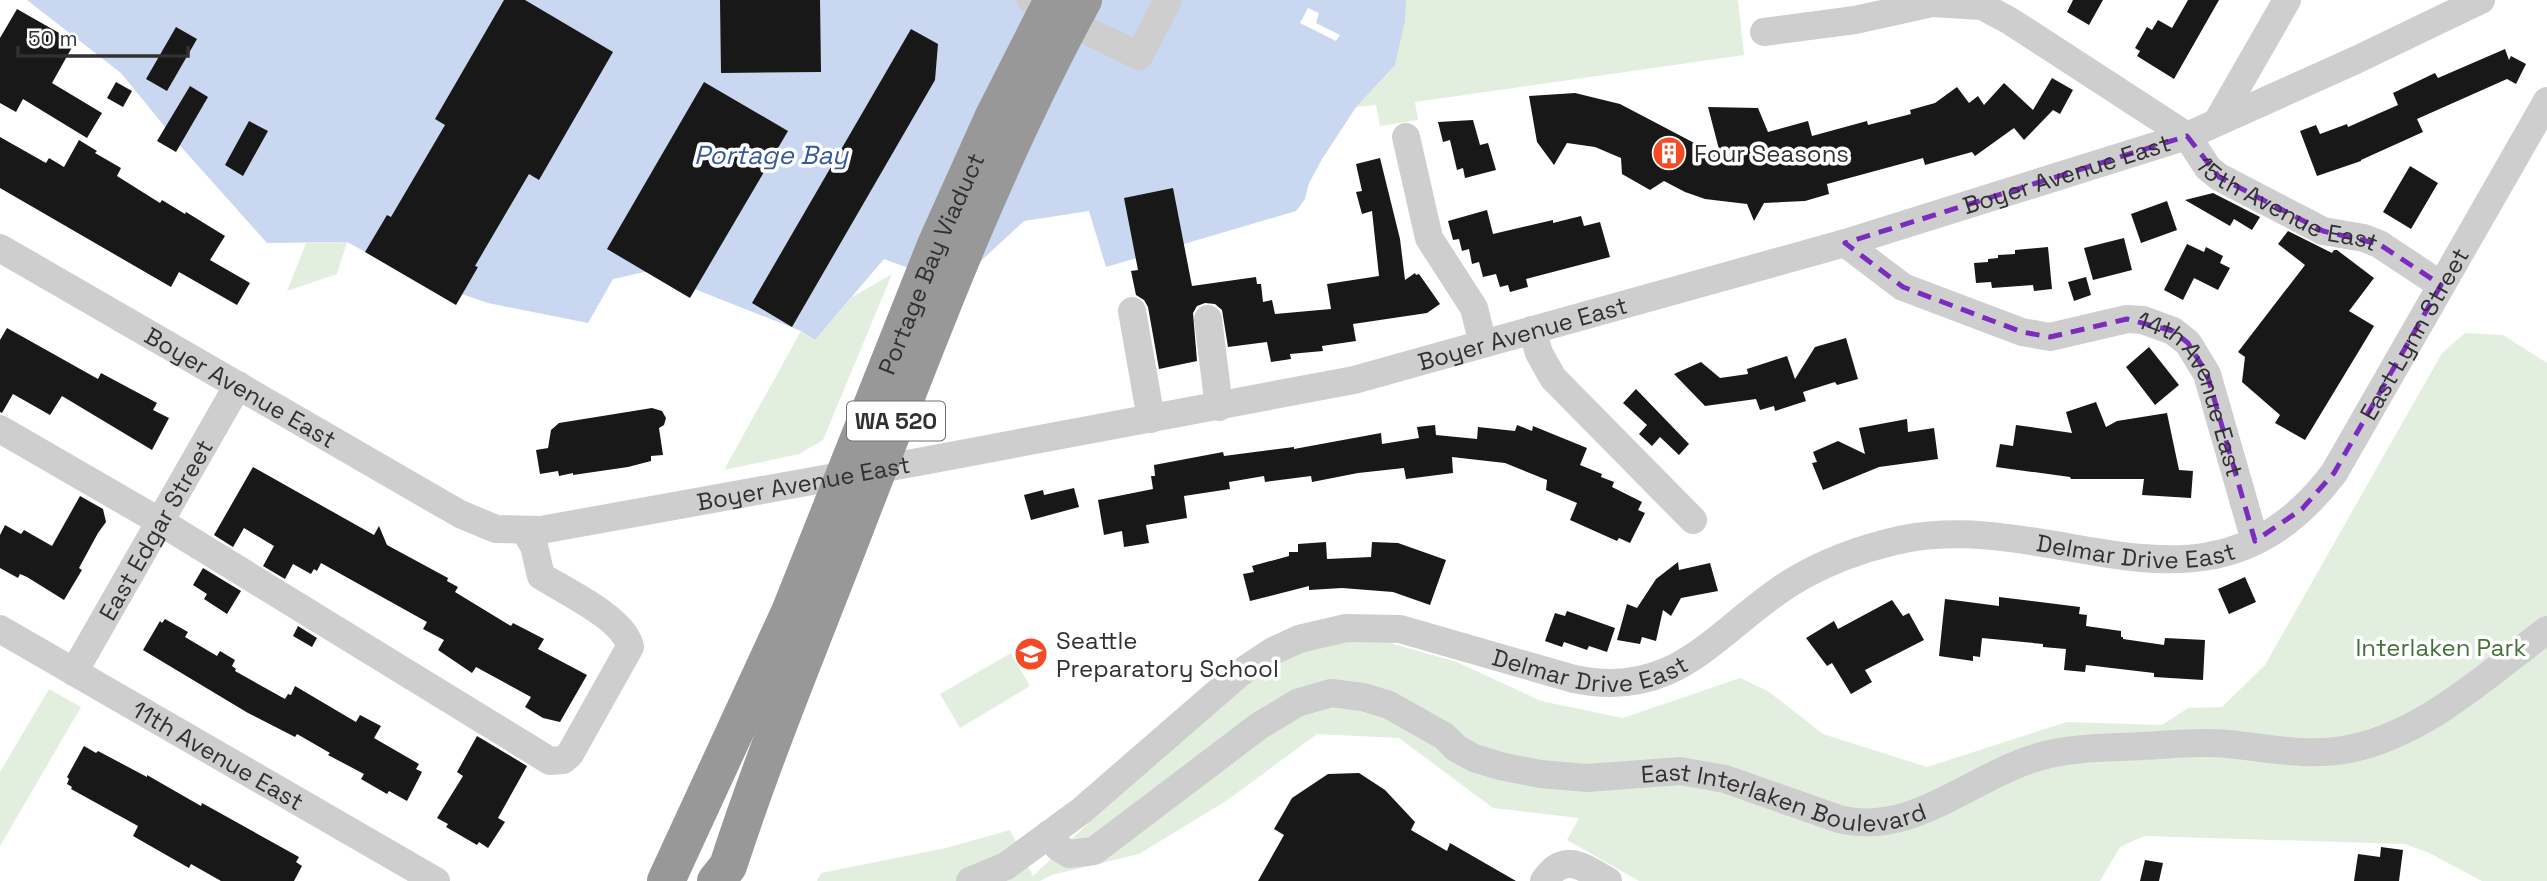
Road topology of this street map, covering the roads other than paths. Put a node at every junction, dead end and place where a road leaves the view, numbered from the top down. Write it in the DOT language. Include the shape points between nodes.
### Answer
graph roads {
  1 [pos="1031,0"];
  2 [pos="1053,0"];
  3 [pos="1083,0"];
  4 [pos="1168,0"];
  5 [pos="2287,0"];
  6 [pos="2481,0"];
  7 [pos="1764,32"];
  8 [pos="2547,101"];
  9 [pos="2217,122"];
  10 [pos="2187,136"];
  11 [pos="1406,137"];
  12 [pos="1845,243"];
  13 [pos="0,248"];
  14 [pos="2441,285"];
  15 [pos="1132,311"];
  16 [pos="1208,318"];
  17 [pos="1532,330"];
  18 [pos="1483,344"];
  19 [pos="238,384"];
  20 [pos="1219,407"];
  21 [pos="1150,419"];
  22 [pos="0,429"];
  23 [pos="1693,520"];
  24 [pos="159,521"];
  25 [pos="525,531"];
  26 [pos="2255,541"];
  27 [pos="0,629"];
  28 [pos="2547,630"];
  29 [pos="74,672"];
  30 [pos="1049,834"];
  31 [pos="674,865"];
  32 [pos="725,867"];
  33 [pos="1553,873"];
  34 [pos="436,881"];
  35 [pos="970,881"];
  36 [pos="1608,881"];
  1 -- 4 [label="street" via="1139,57"];
  2 -- 31 [label="highway, Portage Bay Viaduct / WA 520" via="936,245 790,612"];
  3 -- 32 [label="highway, WA 520" via="1017,130 960,260"];
  5 -- 9 [label="street"];
  6 -- 9 [label="street, Boyer Avenue East"];
  7 -- 10 [label="street, 15th Avenue East" via="1855,20 1932,3 1982,6"];
  8 -- 14 [label="street, East Lynn Street"];
  9 -- 10 [label="street, Boyer Avenue East"];
  10 -- 12 [label="street, Boyer Avenue East"];
  10 -- 14 [label="street, 15th Avenue East" via="2219,177 2323,231 2379,244"];
  11 -- 18 [label="street" via="1429,238 1474,308"];
  12 -- 17 [label="street, Boyer Avenue East"];
  12 -- 26 [label="street, 14th Avenue East" via="1903,287 2022,332 2050,337 2127,319 2173,331 2188,343 2207,374"];
  13 -- 19 [label="street, Boyer Avenue East"];
  14 -- 26 [label="street, East Lynn Street" via="2334,473 2302,509"];
  15 -- 21 [label="street"];
  16 -- 20 [label="street"];
  17 -- 18 [label="street, Boyer Avenue East"];
  17 -- 23 [label="street" via="1553,378"];
  18 -- 20 [label="street, Boyer Avenue East" via="1354,380"];
  19 -- 24 [label="street, East Edgar Street"];
  19 -- 25 [label="street, Boyer Avenue East" via="460,514 496,528"];
  20 -- 21 [label="street, Boyer Avenue East"];
  21 -- 25 [label="street, Boyer Avenue East"];
  22 -- 24 [label="street"];
  24 -- 25 [label="street" via="550,761 564,760 630,647 606,617 541,576"];
  24 -- 29 [label="street, East Edgar Street"];
  26 -- 30 [label="street, Delmar Drive East" via="2177,561 1977,535 1886,543 1843,556 1800,577 1689,662 1658,676 1620,683 1574,679 1400,629 1329,631 1299,639 1256,662"];
  27 -- 29 [label="street, 11th Avenue East"];
  28 -- 30 [label="street, East Interlaken Boulevard" via="2450,703 2401,732 2354,748 2314,754 2225,743 2085,747 2040,757 1912,816 1874,824 1857,824 1725,779 1680,771 1587,778 1500,766 1474,758 1389,705 1331,693 1297,703 1259,726 1094,851 1069,854"];
  29 -- 34 [label="street, 11th Avenue East"];
  30 -- 35 [label="street, Delmar Drive East" via="1006,866"];
  33 -- 36 [label="street" via="1572,863"];
}
